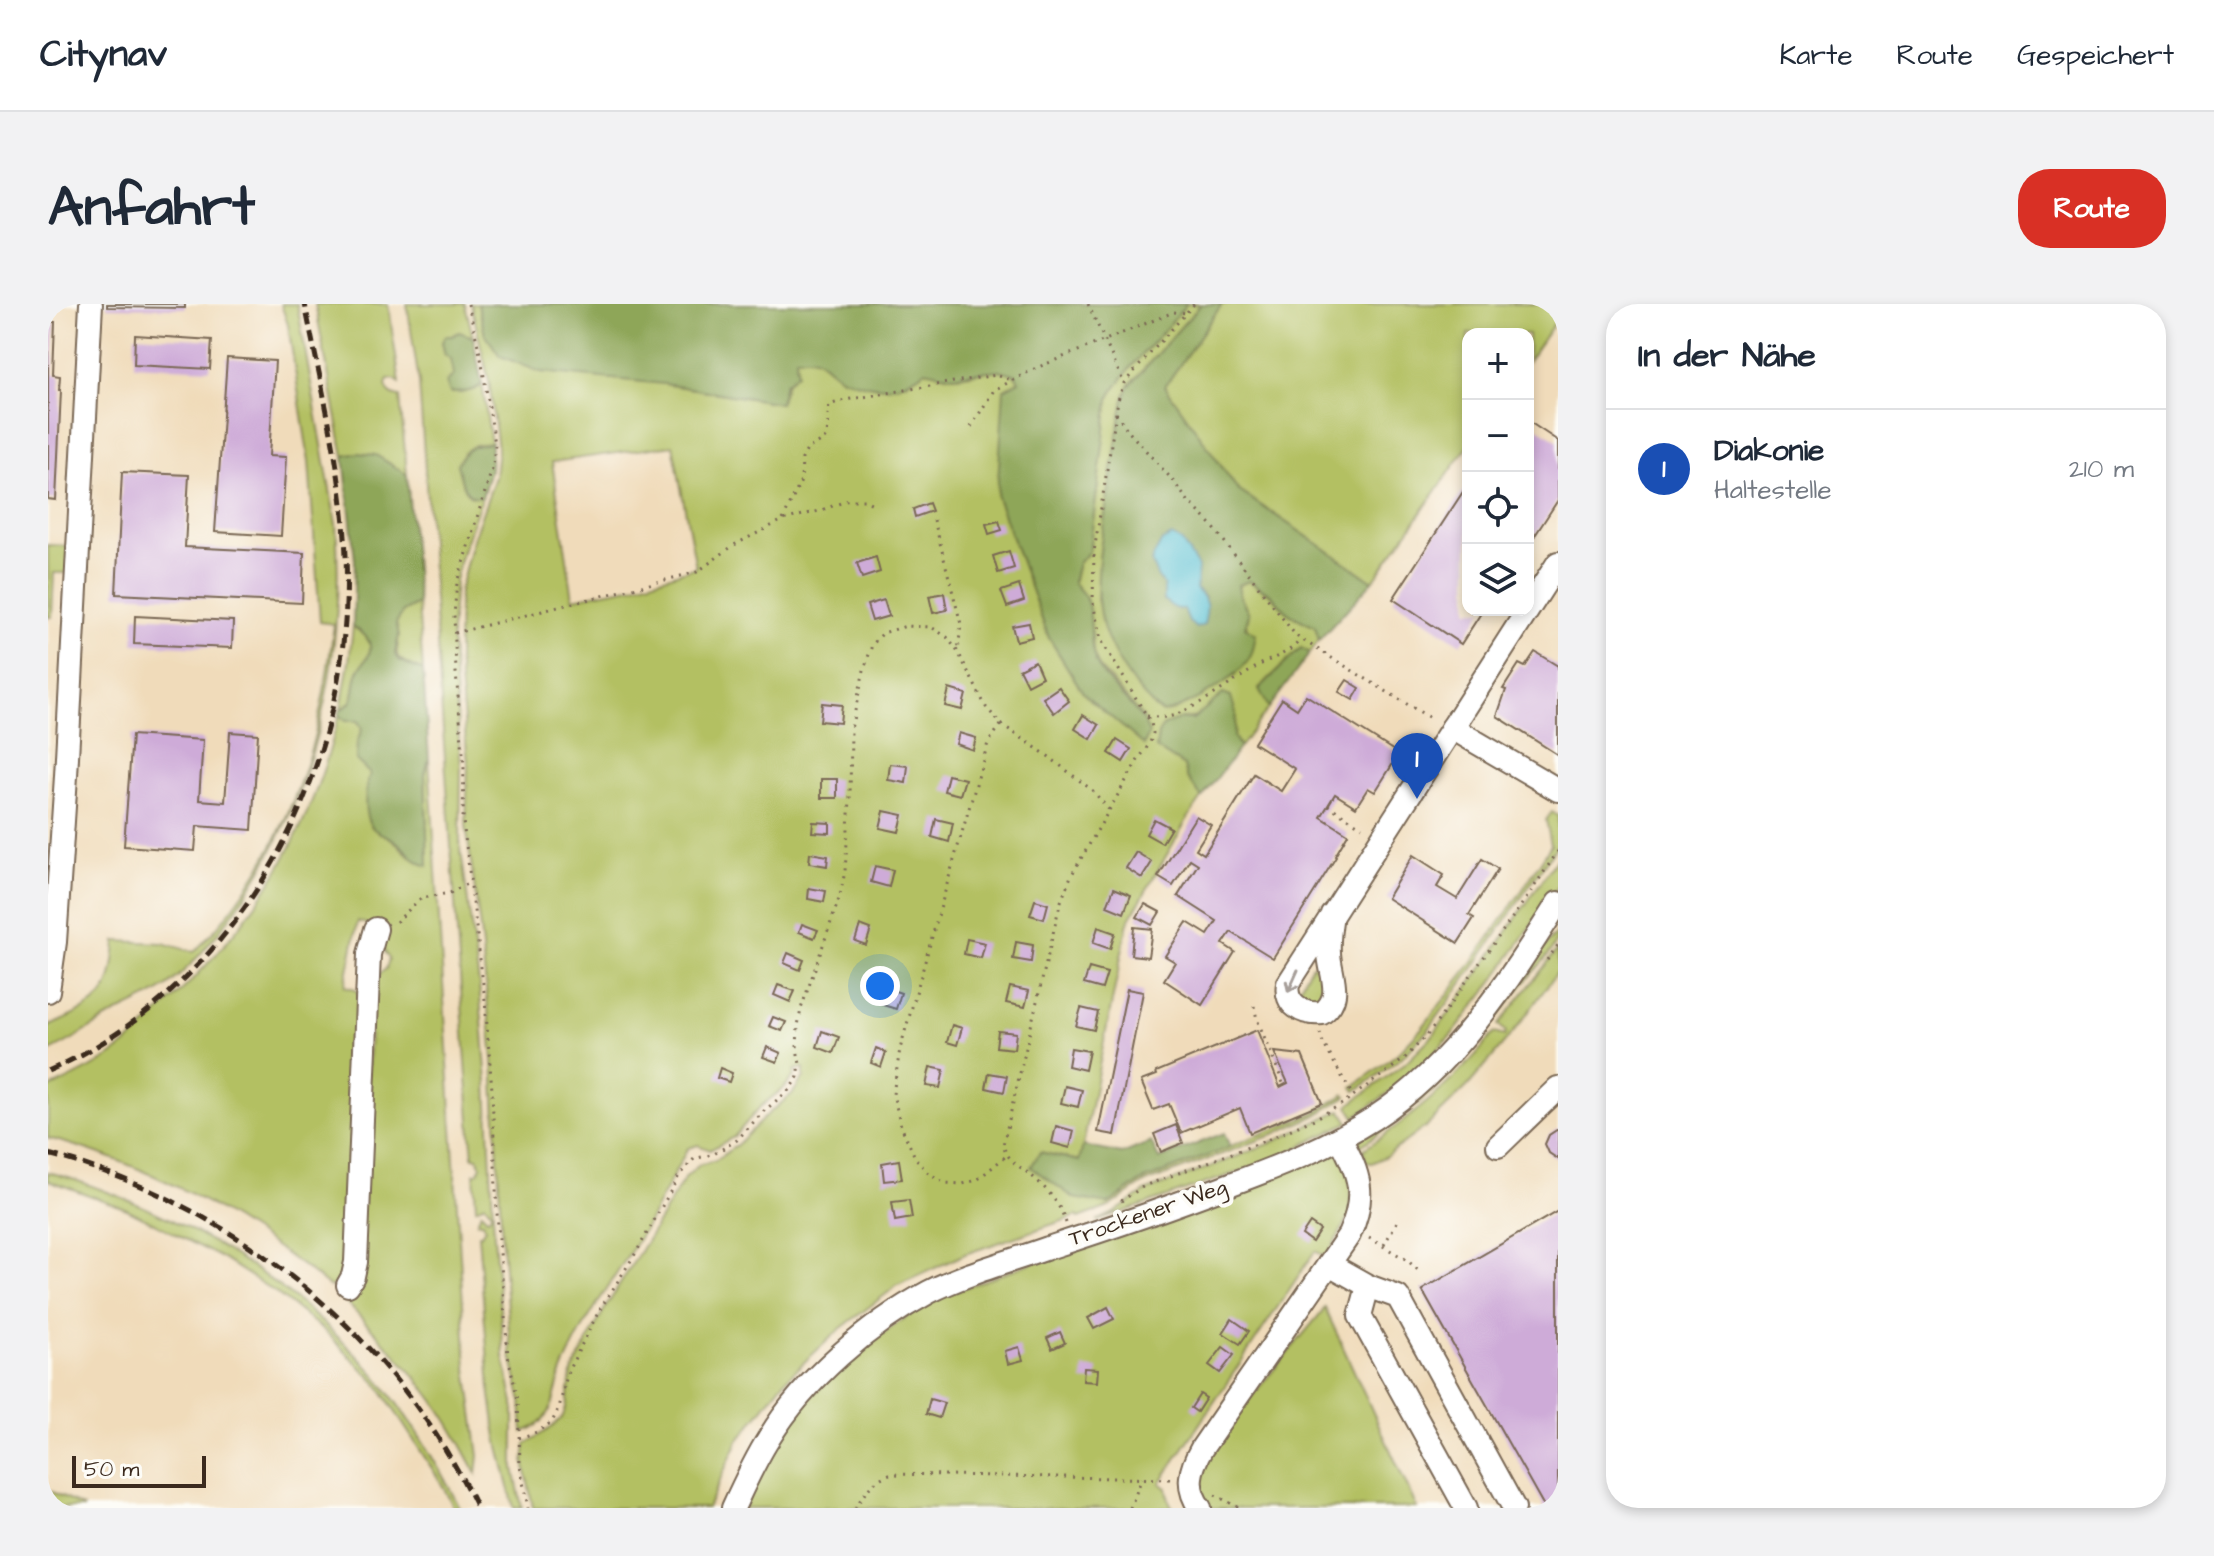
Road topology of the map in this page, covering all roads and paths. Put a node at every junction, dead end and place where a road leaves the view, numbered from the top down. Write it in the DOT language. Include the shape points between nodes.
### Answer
graph roads {
  1 [pos="91,304"];
  2 [pos="468,304"];
  3 [pos="1088,304"];
  4 [pos="1194,304"];
  5 [pos="1188,313"];
  6 [pos="1105,341"];
  7 [pos="1012,380"];
  8 [pos="1124,383"];
  9 [pos="1116,413"];
  10 [pos="971,427"];
  11 [pos="876,506"];
  12 [pos="783,520"];
  13 [pos="934,520"];
  14 [pos="1558,563"];
  15 [pos="454,633"];
  16 [pos="1300,640"];
  17 [pos="958,652"];
  18 [pos="1147,716"];
  19 [pos="1001,724"];
  20 [pos="1452,728"];
  21 [pos="1558,790"];
  22 [pos="1328,805"];
  23 [pos="1109,810"];
  24 [pos="1362,827"];
  25 [pos="1558,851"];
  26 [pos="470,882"];
  27 [pos="1558,903"];
  28 [pos="1332,914"];
  29 [pos="385,926"];
  30 [pos="50,984"];
  31 [pos="1254,1006"];
  32 [pos="1316,1014"];
  33 [pos="1283,1083"];
  34 [pos="1558,1088"];
  35 [pos="1353,1096"];
  36 [pos="1340,1138"];
  37 [pos="1498,1146"];
  38 [pos="1006,1156"];
  39 [pos="1121,1201"];
  40 [pos="1398,1220"];
  41 [pos="1352,1228"];
  42 [pos="1071,1241"];
  43 [pos="1383,1246"];
  44 [pos="1329,1264"];
  45 [pos="1419,1271"];
  46 [pos="348,1285"];
  47 [pos="1368,1286"];
  48 [pos="519,1438"];
  49 [pos="1142,1478"];
  50 [pos="1190,1479"];
  51 [pos="528,1508"];
  52 [pos="733,1508"];
  53 [pos="855,1508"];
  54 [pos="1130,1508"];
  55 [pos="1200,1508"];
  56 [pos="1466,1508"];
  57 [pos="1514,1508"];
  1 -- 30 [label="street"];
  2 -- 15 [label="path" via="495,444 490,478 457,582"];
  3 -- 6 [label="path"];
  4 -- 5 [label="path"];
  5 -- 6 [label="path" via="1174,312"];
  5 -- 8 [label="path"];
  6 -- 7 [label="path"];
  6 -- 8 [label="path"];
  7 -- 10 [label="path" via="994,390"];
  7 -- 12 [label="path" via="996,375 829,405 826,438 808,448 802,459 801,481"];
  8 -- 9 [label="path"];
  9 -- 16 [label="path"];
  9 -- 18 [label="path" via="1094,552 1093,603 1101,640"];
  11 -- 12 [label="path" via="849,500"];
  12 -- 15 [label="path" via="697,572"];
  13 -- 17 [label="path" via="961,624"];
  14 -- 20 [label="street"];
  15 -- 26 [label="path"];
  16 -- 18 [label="path" via="1175,715"];
  16 -- 20 [label="path"];
  17 -- 19 [label="path" via="986,707"];
  17 -- 48 [label="path" via="931,627 906,626 883,633 872,645 851,729 845,871 801,1009 798,1077 737,1140 694,1159 680,1174 568,1371 552,1422"];
  18 -- 23 [label="path" via="1153,733 1150,743"];
  19 -- 23 [label="path" via="1082,782"];
  19 -- 38 [label="path" via="988,743 900,1049 893,1094 915,1157 945,1183 977,1180"];
  20 -- 21 [label="street"];
  20 -- 28 [label="street"];
  22 -- 24 [label="path"];
  23 -- 38 [label="path" via="1060,904 1003,1145"];
  25 -- 35 [label="path" via="1430,1032 1403,1060"];
  26 -- 29 [label="path" via="450,893 421,898"];
  26 -- 48 [label="path" via="485,1000 508,1356 518,1400"];
  27 -- 36 [label="street, Trockener Weg" via="1465,1036 1433,1071 1389,1108"];
  28 -- 32 [label="street" via="1328,938 1335,994 1326,1010"];
  28 -- 32 [label="street, one-way" via="1287,990 1297,1009"];
  29 -- 46 [label="street" via="369,954 356,1262"];
  31 -- 33 [label="path"];
  32 -- 35 [label="path" via="1323,1043"];
  34 -- 37 [label="street"];
  35 -- 39 [label="path" via="1316,1118 1144,1186"];
  36 -- 41 [label="street" via="1359,1181"];
  36 -- 42 [label="street, Trockener Weg" via="1277,1167"];
  38 -- 42 [label="path" via="1050,1193 1063,1211"];
  40 -- 43 [label="path"];
  41 -- 43 [label="path"];
  41 -- 44 [label="street"];
  42 -- 52 [label="street, Trockener Weg" via="968,1275 888,1317 798,1399 770,1436"];
  43 -- 45 [label="path"];
  44 -- 47 [label="street"];
  44 -- 50 [label="street" via="1202,1448"];
  47 -- 56 [label="street" via="1360,1316"];
  47 -- 57 [label="street" via="1398,1297"];
  48 -- 51 [label="path"];
  49 -- 50 [label="path"];
  49 -- 53 [label="path" via="890,1474 870,1485"];
  49 -- 54 [label="path"];
  50 -- 55 [label="street"];
}
